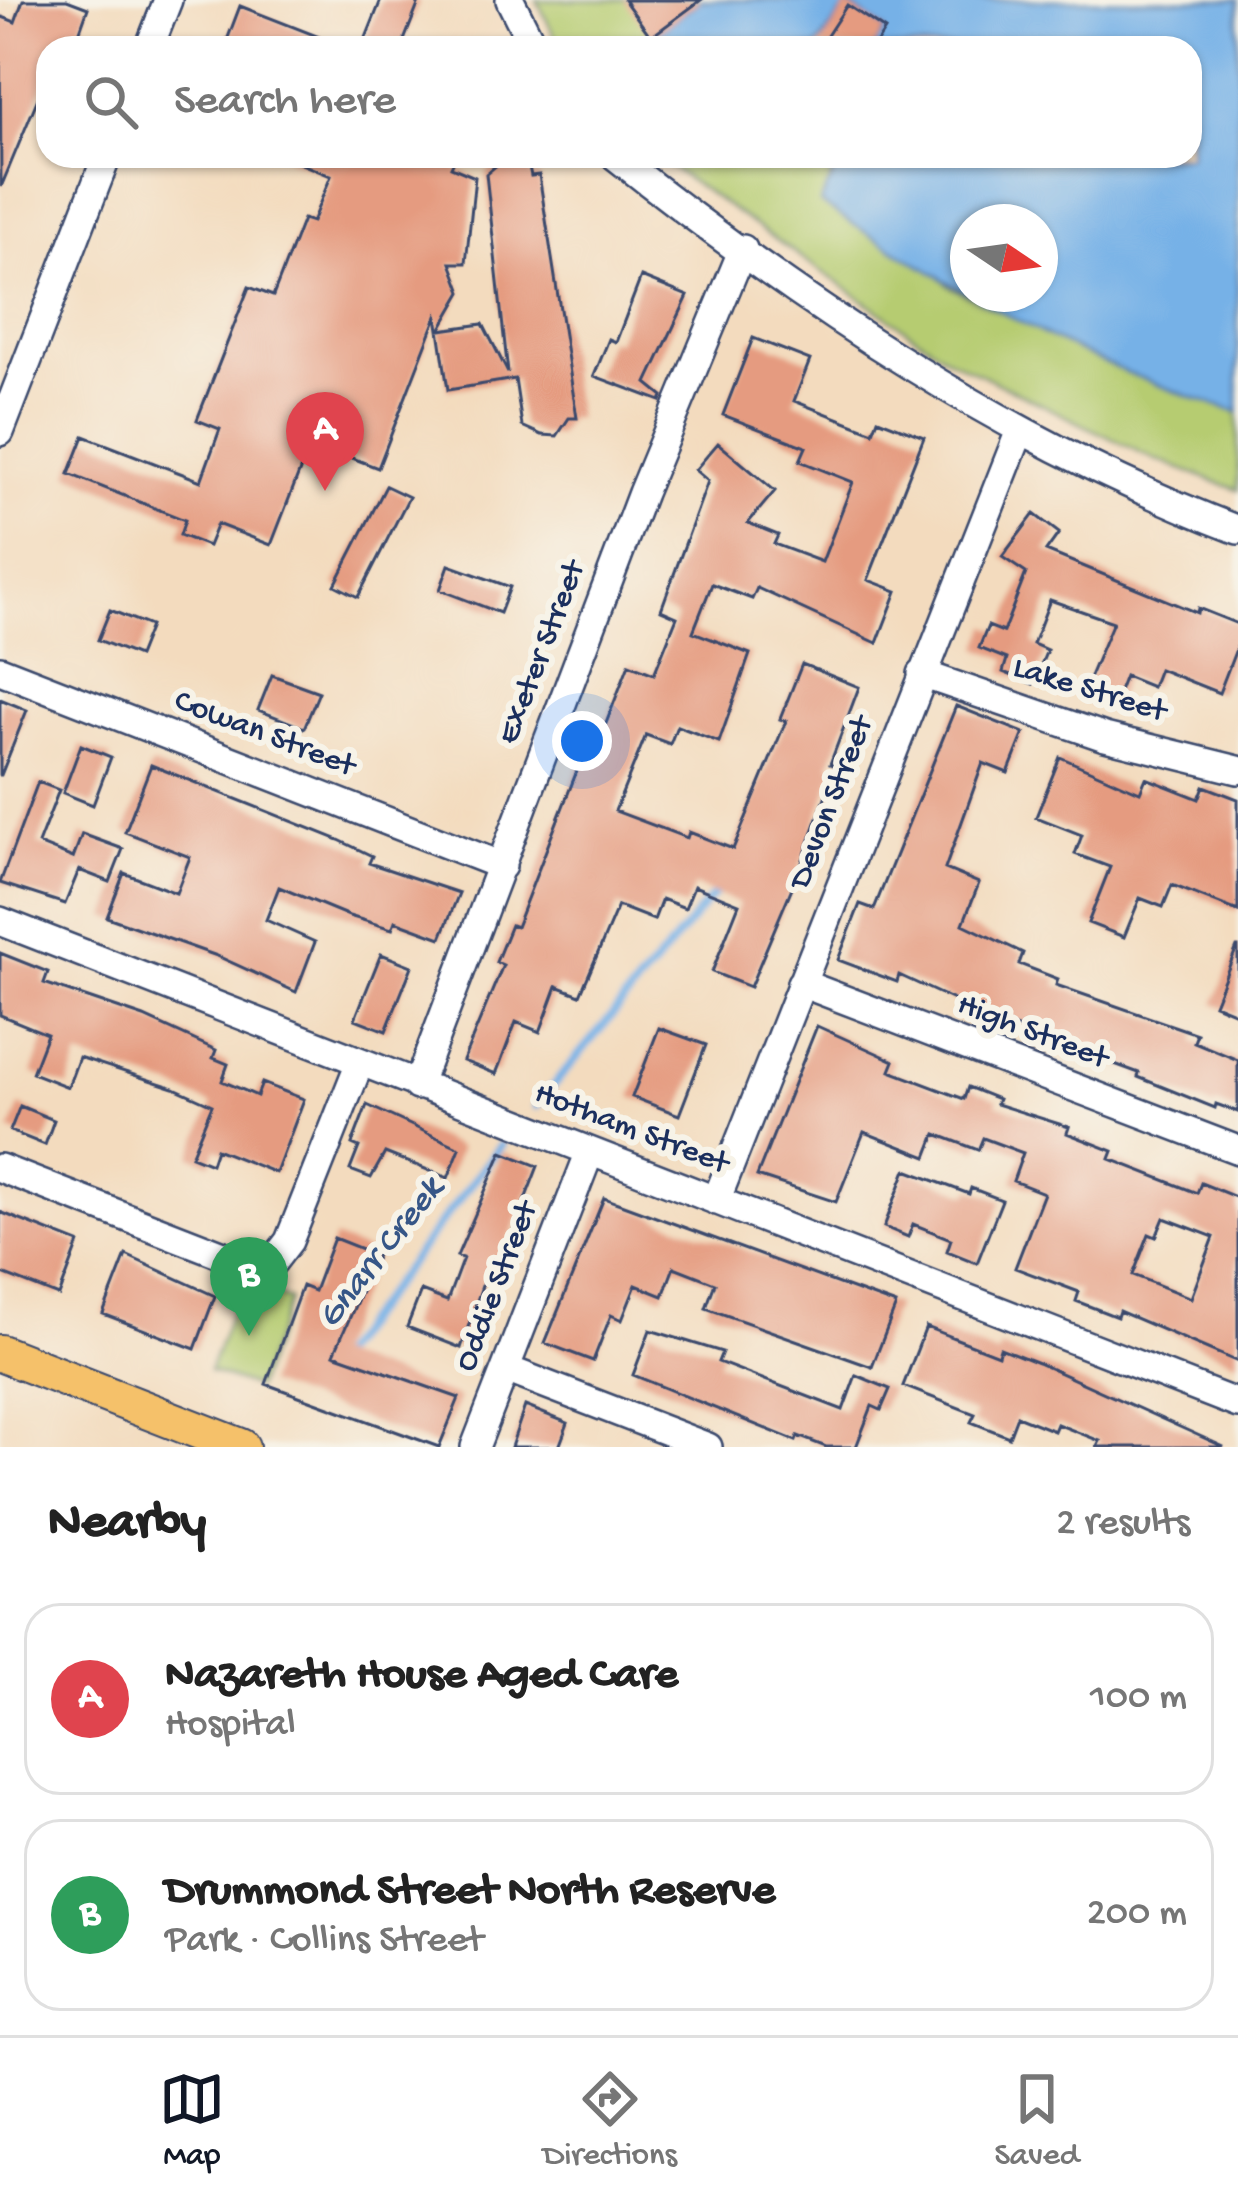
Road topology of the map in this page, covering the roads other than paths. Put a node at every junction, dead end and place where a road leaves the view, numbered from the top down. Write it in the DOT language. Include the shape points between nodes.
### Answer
graph roads {
  1 [pos="168,0"];
  2 [pos="510,0"];
  3 [pos="154,36"];
  4 [pos="528,36"];
  5 [pos="102,168"];
  6 [pos="632,168"];
  7 [pos="743,249"];
  8 [pos="0,432"];
  9 [pos="1019,433"];
  10 [pos="1238,530"];
  11 [pos="0,670"];
  12 [pos="922,674"];
  13 [pos="1238,770"];
  14 [pos="502,866"];
  15 [pos="0,921"];
  16 [pos="801,983"];
  17 [pos="360,1062"];
  18 [pos="417,1086"];
  19 [pos="1238,1150"];
  20 [pos="589,1154"];
  21 [pos="0,1168"];
  22 [pos="716,1201"];
  23 [pos="0,1353"];
  24 [pos="506,1369"];
  25 [pos="1238,1404"];
  26 [pos="222,1444"];
  27 [pos="475,1447"];
  28 [pos="708,1447"];
  1 -- 3 [label="street"];
  2 -- 4 [label="street"];
  5 -- 8 [label="street"];
  6 -- 7 [label="street"];
  7 -- 9 [label="street"];
  7 -- 14 [label="street, Exeter Street"];
  9 -- 10 [label="street"];
  9 -- 12 [label="street, Devon Street"];
  11 -- 14 [label="street, Cowan Street"];
  12 -- 13 [label="street, Lake Street" via="1105,737"];
  12 -- 16 [label="street, Devon Street"];
  14 -- 18 [label="street, Exeter Street"];
  15 -- 17 [label="street, Hotham Street"];
  16 -- 19 [label="street, High Street"];
  16 -- 22 [label="street, Devon Street"];
  17 -- 18 [label="street, Hotham Street"];
  17 -- 21 [label="street" via="289,1241 269,1264 230,1258"];
  18 -- 20 [label="street, Hotham Street"];
  20 -- 22 [label="street, Hotham Street"];
  20 -- 24 [label="street, Oddie Street"];
  22 -- 25 [label="street, Hotham Street"];
  23 -- 26 [label="main road"];
  24 -- 27 [label="street, Oddie Street"];
  24 -- 28 [label="street"];
}
